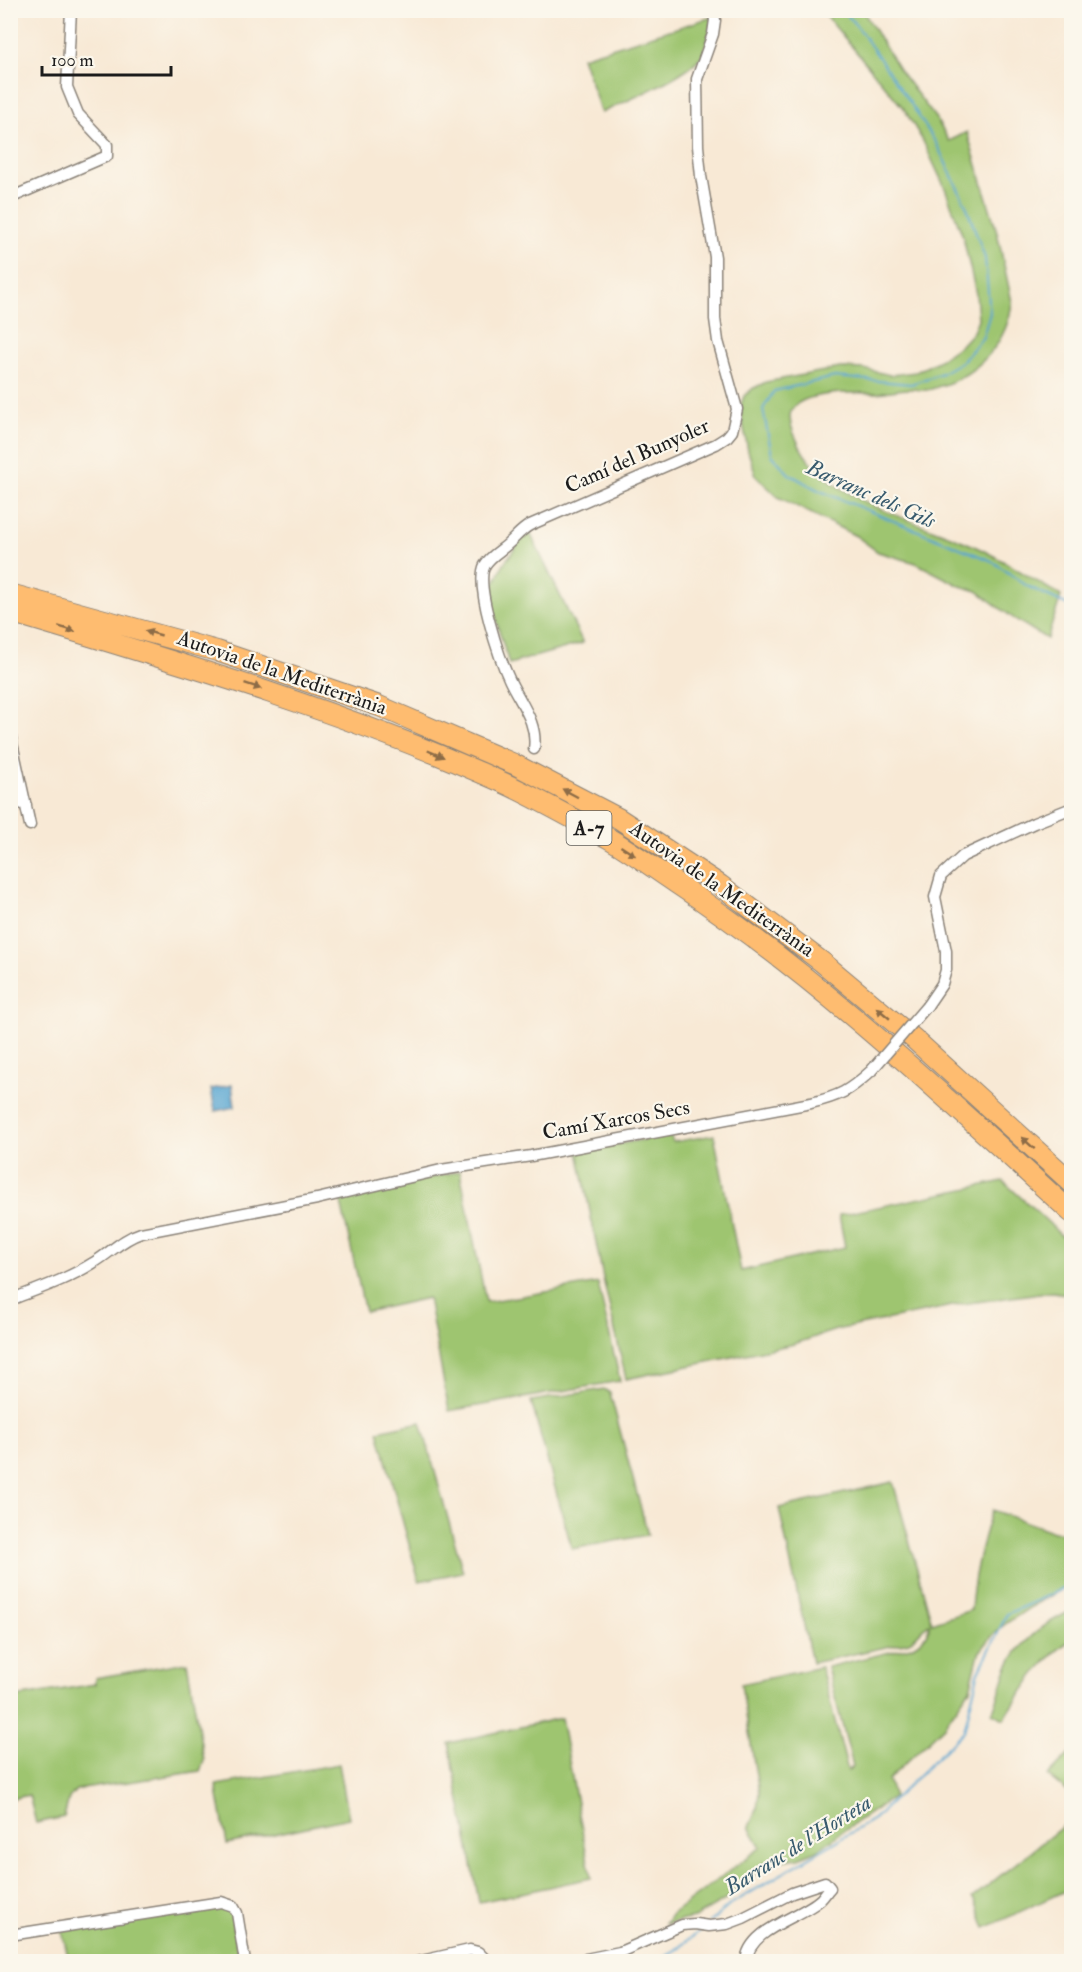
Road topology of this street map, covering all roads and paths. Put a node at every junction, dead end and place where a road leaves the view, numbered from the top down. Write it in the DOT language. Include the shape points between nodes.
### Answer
graph roads {
  1 [pos="70,10"];
  2 [pos="713,10"];
  3 [pos="10,198"];
  4 [pos="10,594"];
  5 [pos="10,612"];
  6 [pos="10,734"];
  7 [pos="534,749"];
  8 [pos="10,800"];
  9 [pos="26,805"];
  10 [pos="1071,808"];
  11 [pos="30,825"];
  12 [pos="1071,1183"];
  13 [pos="1071,1213"];
  14 [pos="10,1300"];
  15 [pos="10,1935"];
  16 [pos="245,1962"];
  17 [pos="417,1962"];
  18 [pos="488,1962"];
  19 [pos="571,1962"];
  20 [pos="746,1962"];
  1 -- 3 [label="street" via="67,87 78,114 107,145 107,156"];
  2 -- 7 [label="street, Camí del Bunyoler" via="713,34 697,79 698,146 714,257 715,319 737,410 735,422 727,437 716,444 530,525 492,555 484,567 484,597 498,649 535,729"];
  12 -- 4 [label="highway, Autovia de la Mediterrània / A-7, one-way" via="913,1038 822,962 720,885 618,818 514,764 379,706 217,651"];
  5 -- 13 [label="highway, Autovia de la Mediterrània / A-7, one-way" via="215,673 373,728 506,784 611,840 712,907 815,984 899,1055"];
  6 -- 9 [label="street"];
  8 -- 9 [label="street"];
  9 -- 11 [label="street"];
  10 -- 14 [label="street, Camí Xarcos Secs, bridge" via="963,856 940,876 935,897 946,951 942,984 871,1071 841,1095 441,1170 317,1199 148,1231 129,1237 76,1273"];
  15 -- 16 [label="street" via="221,1902 233,1906 237,1913"];
  17 -- 18 [label="street" via="470,1950"];
  19 -- 20 [label="street" via="620,1952 682,1925 727,1924 825,1882 830,1888 821,1899 760,1937"];
}
